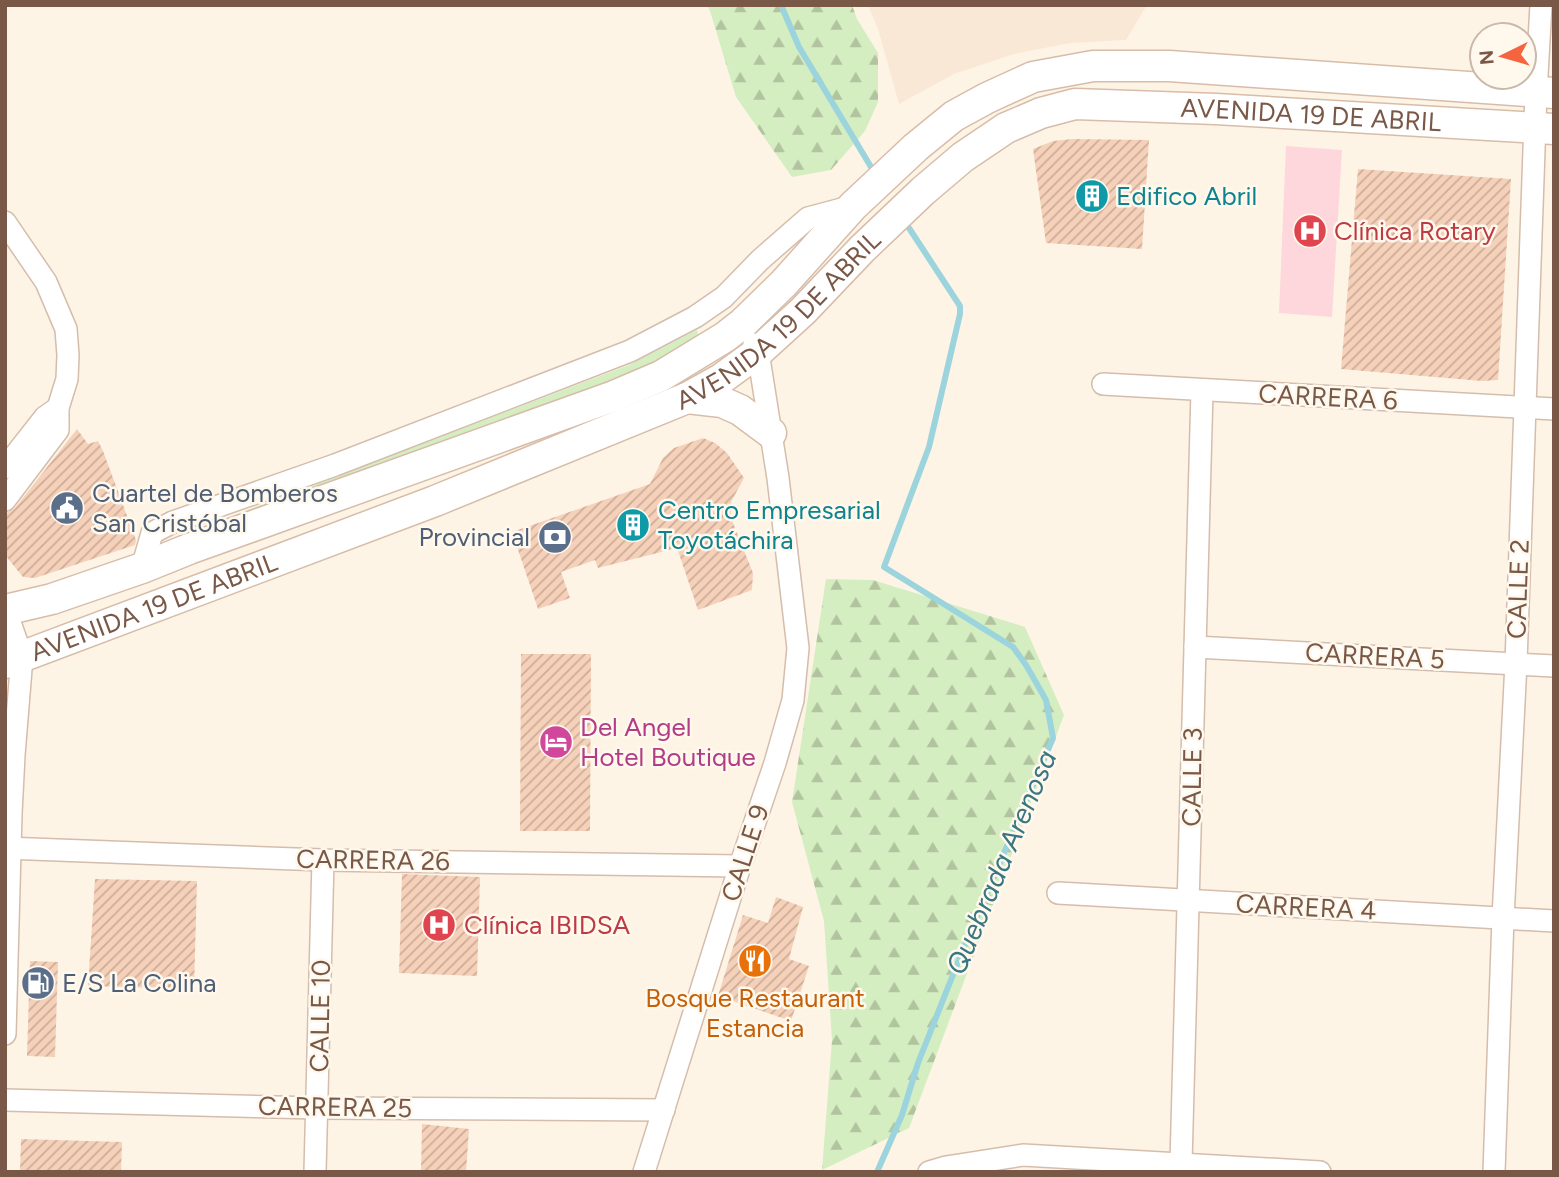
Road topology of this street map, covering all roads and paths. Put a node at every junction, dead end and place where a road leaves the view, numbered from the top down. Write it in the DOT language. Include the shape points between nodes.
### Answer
graph roads {
  1 [pos="1541,5"];
  2 [pos="1545,93"];
  3 [pos="1545,128"];
  4 [pos="853,206"];
  5 [pos="6,225"];
  6 [pos="743,323"];
  7 [pos="758,352"];
  8 [pos="1102,384"];
  9 [pos="1202,391"];
  10 [pos="687,398"];
  11 [pos="58,408"];
  12 [pos="1524,408"];
  13 [pos="1554,409"];
  14 [pos="771,432"];
  15 [pos="5,468"];
  16 [pos="5,499"];
  17 [pos="142,568"];
  18 [pos="5,609"];
  19 [pos="1195,647"];
  20 [pos="14,660"];
  21 [pos="1516,663"];
  22 [pos="1554,666"];
  23 [pos="8,806"];
  24 [pos="8,848"];
  25 [pos="323,860"];
  26 [pos="740,866"];
  27 [pos="1058,893"];
  28 [pos="1189,900"];
  29 [pos="1503,918"];
  30 [pos="1554,921"];
  31 [pos="5,1034"];
  32 [pos="5,1100"];
  33 [pos="317,1108"];
  34 [pos="664,1110"];
  35 [pos="1181,1163"];
  36 [pos="315,1172"];
  37 [pos="644,1172"];
  38 [pos="929,1172"];
  39 [pos="1320,1172"];
  40 [pos="1494,1172"];
  1 -- 2 [label="street, CALLE 2"];
  2 -- 3 [label="street, CALLE 2"];
  2 -- 4 [label="main road, AVENIDA 19 DE ABRIL" via="1169,66 1093,66 1033,77 954,117"];
  3 -- 7 [label="main road, AVENIDA 19 DE ABRIL" via="1075,104 1041,113 1006,128 953,165"];
  3 -- 12 [label="street, CALLE 2"];
  4 -- 6 [label="main road, AVENIDA 19 DE ABRIL"];
  4 -- 17 [label="street" via="808,218 724,297 630,351 173,522 152,533"];
  5 -- 11 [label="street" via="46,282 66,329 67,379"];
  6 -- 7 [label="street, CALLE 9"];
  6 -- 17 [label="main road, AVENIDA 19 DE ABRIL" via="671,370 614,396"];
  7 -- 10 [label="main road, AVENIDA 19 DE ABRIL"];
  7 -- 14 [label="street, CALLE 9"];
  8 -- 9 [label="street, CARRERA 6"];
  9 -- 12 [label="street, CARRERA 6"];
  9 -- 19 [label="street, CALLE 3"];
  10 -- 14 [label="main road" via="722,402"];
  10 -- 20 [label="main road, AVENIDA 19 DE ABRIL" via="435,501"];
  11 -- 15 [label="street" via="45,417"];
  11 -- 16 [label="street" via="58,430"];
  12 -- 13 [label="street, CARRERA 6"];
  12 -- 21 [label="street, CALLE 2"];
  14 -- 26 [label="street, CALLE 9" via="798,648 793,700"];
  17 -- 18 [label="main road, AVENIDA 19 DE ABRIL" via="52,599"];
  18 -- 20 [label="street"];
  19 -- 21 [label="street, CARRERA 5"];
  19 -- 28 [label="street, CALLE 3"];
  20 -- 23 [label="street" via="14,755"];
  21 -- 22 [label="street, CARRERA 5"];
  21 -- 29 [label="street, CALLE 2"];
  23 -- 24 [label="street"];
  24 -- 25 [label="street, CARRERA 26"];
  24 -- 31 [label="street"];
  25 -- 26 [label="street, CARRERA 26"];
  25 -- 33 [label="street, CALLE 10"];
  26 -- 34 [label="street, CALLE 9"];
  27 -- 28 [label="street, CARRERA 4"];
  28 -- 29 [label="street, CARRERA 4"];
  28 -- 35 [label="street, CALLE 3"];
  29 -- 30 [label="street, CARRERA 4"];
  29 -- 40 [label="street, CALLE 2"];
  32 -- 33 [label="street, CARRERA 25"];
  33 -- 34 [label="street, CARRERA 25"];
  33 -- 36 [label="street, CALLE 10"];
  34 -- 37 [label="street, CALLE 9"];
  35 -- 38 [label="street" via="1023,1155"];
  35 -- 39 [label="street"];
}
